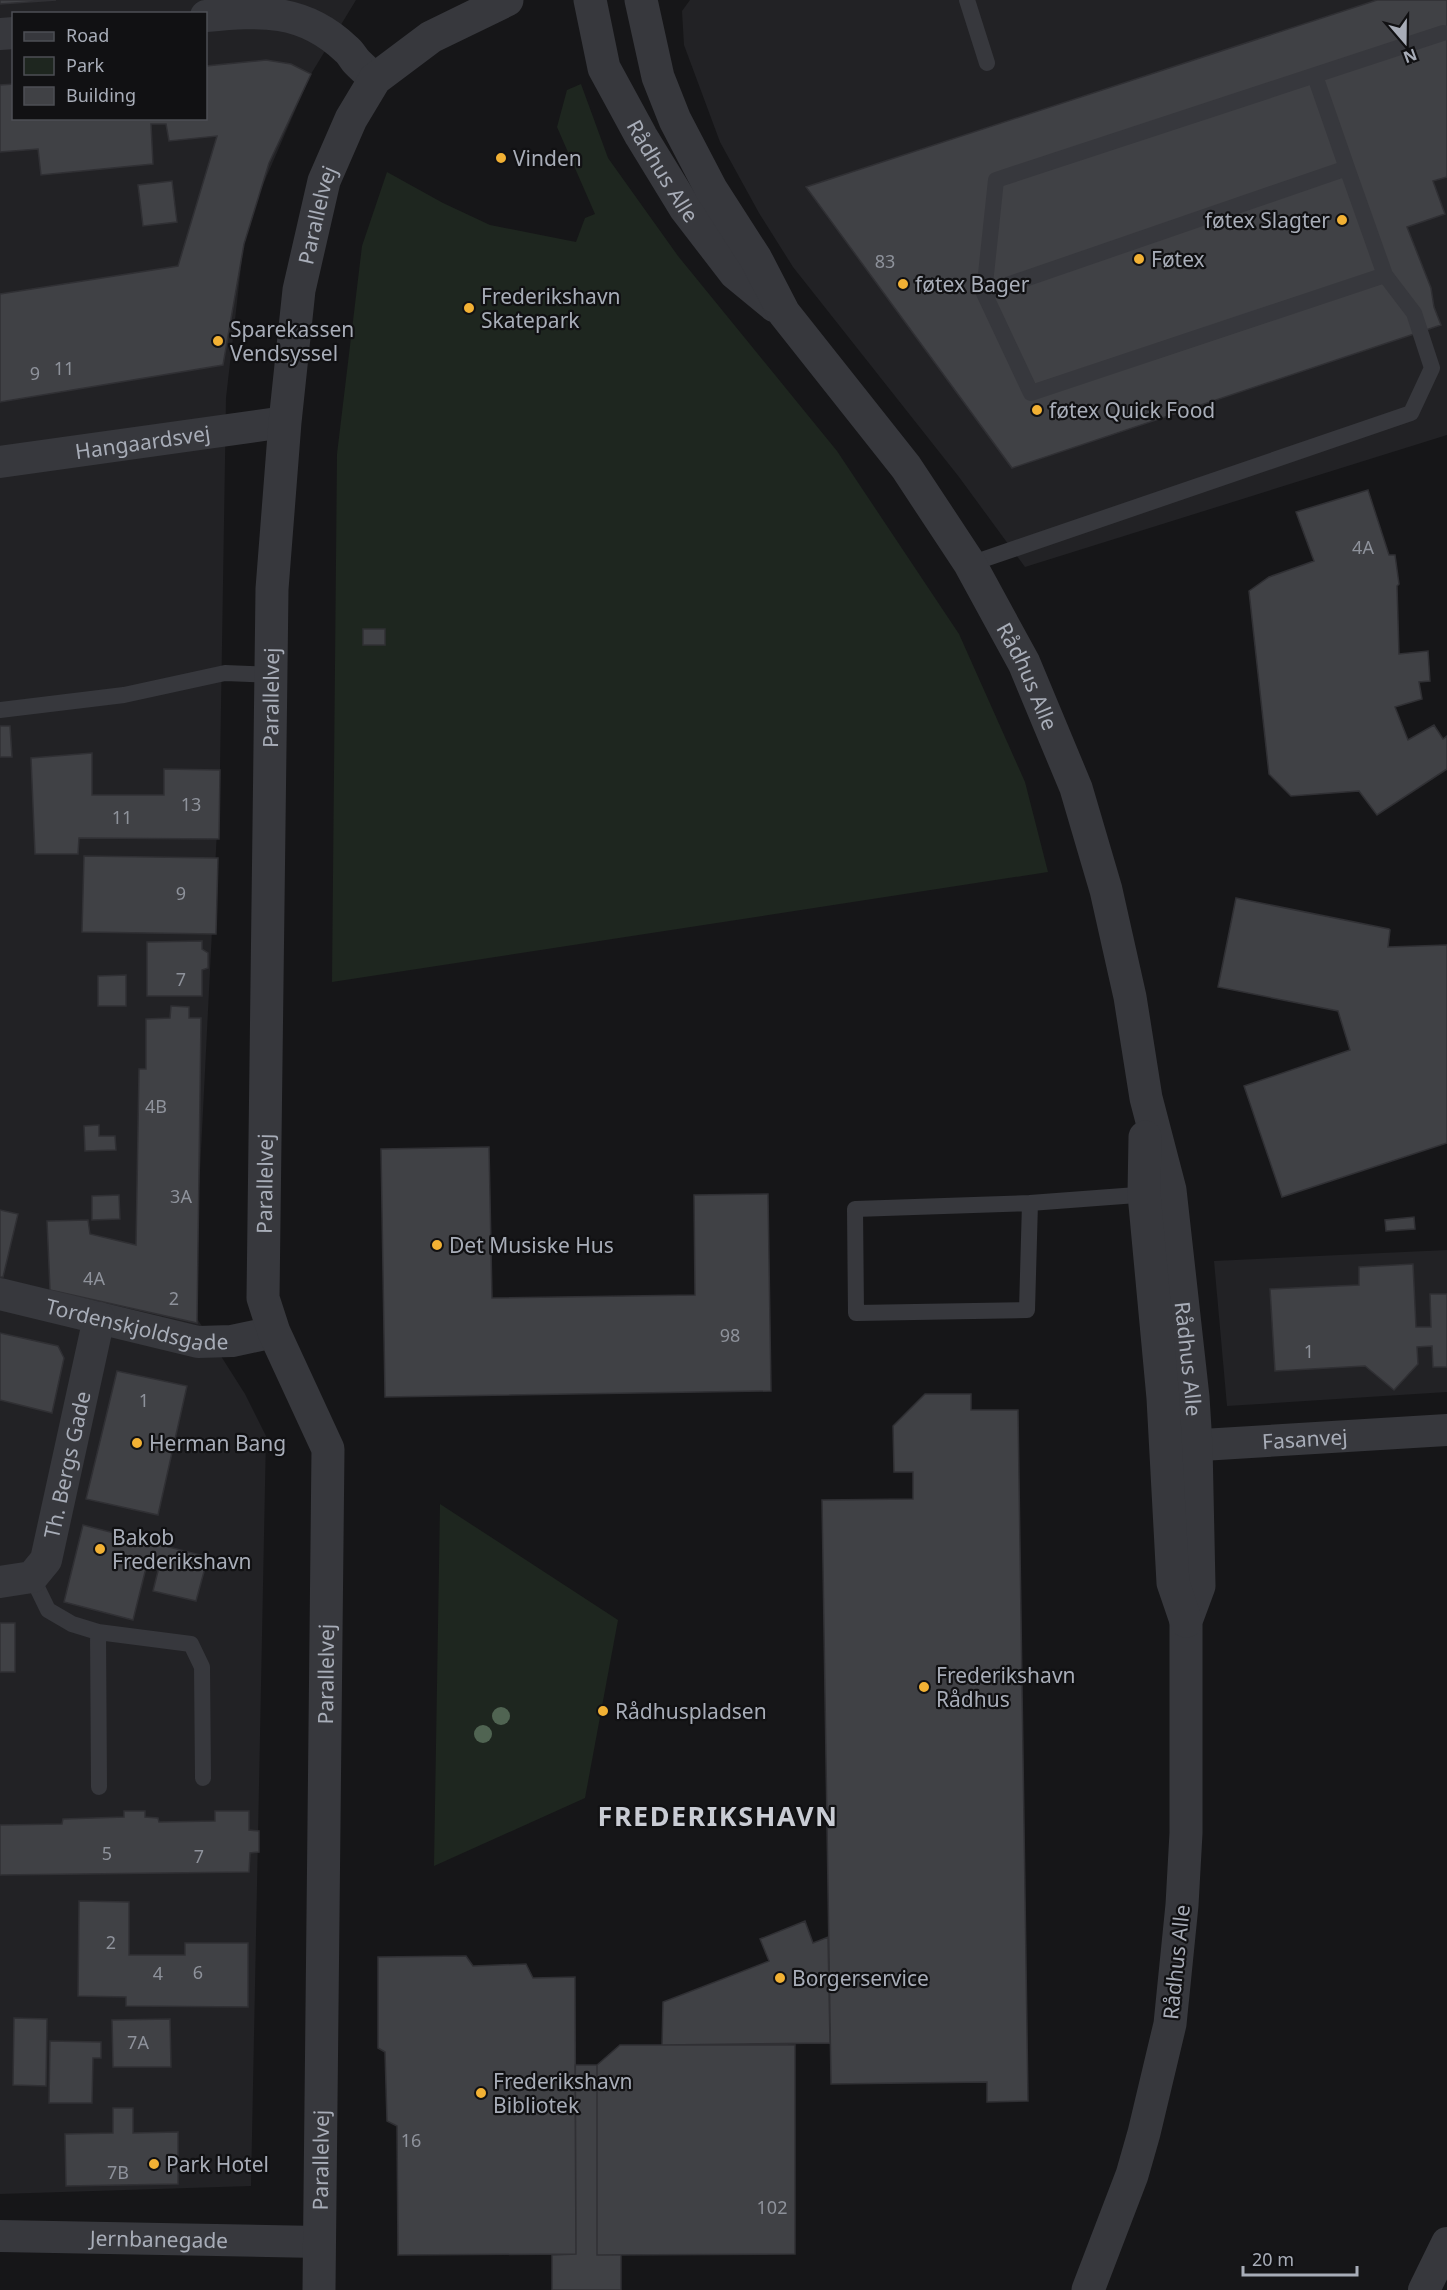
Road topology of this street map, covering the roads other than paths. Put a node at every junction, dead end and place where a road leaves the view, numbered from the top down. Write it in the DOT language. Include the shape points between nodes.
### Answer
graph roads {
  1 [pos="507,0"];
  2 [pos="590,0"];
  3 [pos="641,0"];
  4 [pos="968,0"];
  5 [pos="207,16"];
  6 [pos="1443,33"];
  7 [pos="987,63"];
  8 [pos="1315,76"];
  9 [pos="375,80"];
  10 [pos="1347,168"];
  11 [pos="1385,275"];
  12 [pos="984,293"];
  13 [pos="784,313"];
  14 [pos="285,422"];
  15 [pos="0,462"];
  16 [pos="970,564"];
  17 [pos="271,675"];
  18 [pos="0,710"];
  19 [pos="1157,1192"];
  20 [pos="1030,1203"];
  21 [pos="0,1294"];
  22 [pos="99,1318"];
  23 [pos="274,1332"];
  24 [pos="1447,1430"];
  25 [pos="1181,1446"];
  26 [pos="33,1577"];
  27 [pos="0,1582"];
  28 [pos="98,1632"];
  29 [pos="203,1778"];
  30 [pos="99,1787"];
  31 [pos="0,2236"];
  32 [pos="319,2242"];
  33 [pos="1447,2242"];
  34 [pos="319,2290"];
  35 [pos="1088,2290"];
  36 [pos="1424,2290"];
  1 -- 9 [label="street" via="431,38"];
  2 -- 13 [label="street, Rådhus Alle" via="604,68 685,208 735,273"];
  3 -- 13 [label="street, Rådhus Alle" via="658,76 675,120"];
  4 -- 7 [label="lane"];
  5 -- 9 [label="street" via="282,14 323,30"];
  6 -- 8 [label="lane"];
  8 -- 10 [label="lane"];
  8 -- 12 [label="lane" via="996,180"];
  9 -- 14 [label="street, Parallelvej" via="351,119 324,181 299,290"];
  10 -- 11 [label="lane"];
  10 -- 12 [label="lane"];
  11 -- 12 [label="lane" via="1031,393"];
  11 -- 16 [label="lane" via="1414,313 1432,368 1411,413"];
  13 -- 16 [label="street, Rådhus Alle" via="906,467"];
  14 -- 15 [label="street, Hangaardsvej"];
  14 -- 17 [label="street, Parallelvej" via="272,589"];
  16 -- 19 [label="street, Rådhus Alle" via="1024,663 1076,788 1106,890 1130,997"];
  17 -- 18 [label="lane" via="225,673 124,695"];
  17 -- 23 [label="street, Parallelvej" via="263,1298"];
  19 -- 20 [label="lane"];
  19 -- 25 [label="street, Rådhus Alle" via="1193,1397"];
  20 -- 20 [label="lane" via="855,1209 856,1313 1027,1310"];
  21 -- 22 [label="street, Tordenskjoldsgade"];
  22 -- 23 [label="street, Tordenskjoldsgade" via="198,1342 232,1341"];
  22 -- 26 [label="street, Th. Bergs Gade" via="46,1560"];
  23 -- 32 [label="street, Parallelvej" via="328,1449"];
  24 -- 25 [label="street, Fasanvej"];
  25 -- 35 [label="street, Rådhus Alle" via="1199,1586 1186,1621 1186,1833 1170,2024 1132,2175"];
  26 -- 27 [label="street"];
  26 -- 28 [label="lane" via="48,1610 72,1624"];
  28 -- 29 [label="lane" via="191,1644 202,1667"];
  28 -- 30 [label="lane"];
  31 -- 32 [label="street, Jernbanegade"];
  32 -- 34 [label="street, Parallelvej"];
  33 -- 36 [label="street"];
}
